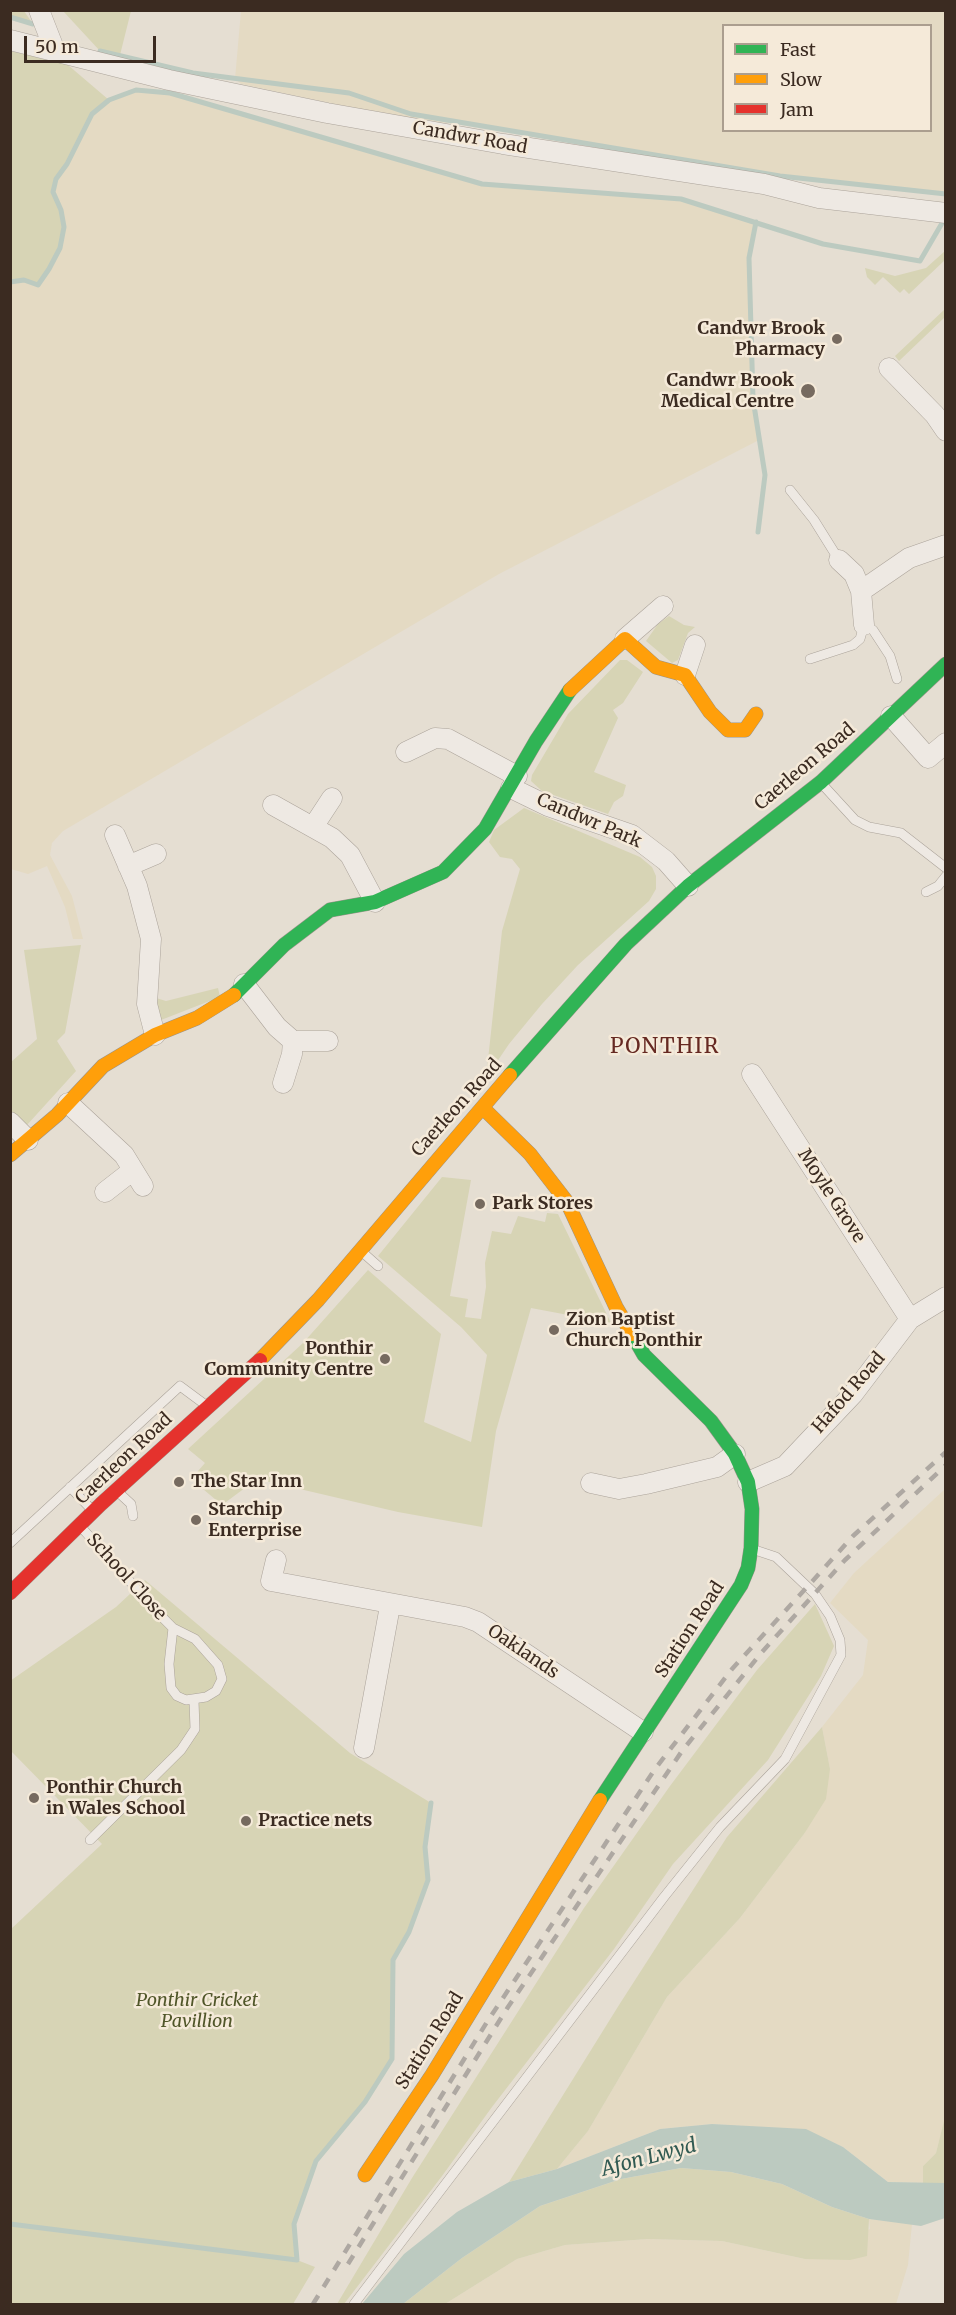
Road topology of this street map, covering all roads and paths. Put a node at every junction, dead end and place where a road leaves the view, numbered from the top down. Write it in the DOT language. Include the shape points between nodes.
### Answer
graph roads {
  1 [pos="39,10"];
  2 [pos="10,40"];
  3 [pos="55,51"];
  4 [pos="940,212"];
  5 [pos="889,368"];
  6 [pos="942,418"];
  7 [pos="790,490"];
  8 [pos="945,545"];
  9 [pos="839,560"];
  10 [pos="861,591"];
  11 [pos="663,606"];
  12 [pos="864,625"];
  13 [pos="625,639"];
  14 [pos="695,645"];
  15 [pos="810,659"];
  16 [pos="945,664"];
  17 [pos="685,675"];
  18 [pos="897,679"];
  19 [pos="756,714"];
  20 [pos="891,716"];
  21 [pos="945,743"];
  22 [pos="406,752"];
  23 [pos="514,782"];
  24 [pos="820,782"];
  25 [pos="332,798"];
  26 [pos="273,805"];
  27 [pos="313,827"];
  28 [pos="115,835"];
  29 [pos="156,854"];
  30 [pos="128,866"];
  31 [pos="945,868"];
  32 [pos="945,876"];
  33 [pos="688,886"];
  34 [pos="926,892"];
  35 [pos="375,902"];
  36 [pos="244,984"];
  37 [pos="155,1035"];
  38 [pos="292,1041"];
  39 [pos="328,1041"];
  40 [pos="752,1074"];
  41 [pos="283,1083"];
  42 [pos="68,1103"];
  43 [pos="483,1108"];
  44 [pos="10,1122"];
  45 [pos="28,1140"];
  46 [pos="10,1155"];
  47 [pos="105,1192"];
  48 [pos="359,1250"];
  49 [pos="378,1266"];
  50 [pos="945,1297"];
  51 [pos="910,1318"];
  52 [pos="209,1407"];
  53 [pos="735,1454"];
  54 [pos="748,1482"];
  55 [pos="70,1487"];
  56 [pos="116,1490"];
  57 [pos="601,1492"];
  58 [pos="94,1512"];
  59 [pos="133,1516"];
  60 [pos="80,1525"];
  61 [pos="10,1543"];
  62 [pos="751,1548"];
  63 [pos="276,1560"];
  64 [pos="10,1593"];
  65 [pos="390,1606"];
  66 [pos="173,1628"];
  67 [pos="194,1701"];
  68 [pos="643,1732"];
  69 [pos="364,1748"];
  70 [pos="90,1840"];
  71 [pos="365,2175"];
  72 [pos="354,2304"];
  1 -- 3 [label="street"];
  2 -- 3 [label="street, Candwr Road"];
  3 -- 4 [label="street, Candwr Road" via="327,113 764,184 819,198"];
  5 -- 6 [label="street"];
  7 -- 9 [label="lane"];
  8 -- 10 [label="street" via="909,558"];
  9 -- 10 [label="street" via="854,574"];
  10 -- 12 [label="street"];
  11 -- 13 [label="street"];
  12 -- 15 [label="lane" via="860,639 853,645"];
  12 -- 18 [label="lane" via="873,630 890,656"];
  13 -- 17 [label="street" via="656,667"];
  13 -- 23 [label="street" via="570,690"];
  14 -- 17 [label="street"];
  16 -- 20 [label="street, Caerleon Road"];
  17 -- 19 [label="street" via="710,712 728,730 745,730"];
  20 -- 21 [label="street" via="928,758"];
  20 -- 24 [label="street, Caerleon Road"];
  22 -- 23 [label="street, Candwr Park" via="435,738 448,739"];
  23 -- 33 [label="street, Candwr Park" via="548,806 632,835 666,861"];
  23 -- 35 [label="street" via="485,829 443,872"];
  24 -- 31 [label="lane" via="855,820 901,833"];
  24 -- 33 [label="street, Caerleon Road"];
  25 -- 27 [label="street"];
  26 -- 27 [label="street"];
  27 -- 35 [label="street" via="350,855"];
  28 -- 30 [label="street"];
  29 -- 30 [label="street"];
  30 -- 37 [label="street" via="151,939 147,1004"];
  32 -- 34 [label="lane" via="938,886"];
  33 -- 43 [label="street, Caerleon Road" via="626,945"];
  35 -- 36 [label="street" via="330,910"];
  36 -- 37 [label="street" via="230,999 197,1018"];
  36 -- 38 [label="street"];
  37 -- 42 [label="street" via="103,1066"];
  38 -- 39 [label="street"];
  38 -- 41 [label="street"];
  40 -- 51 [label="street, Moyle Grove"];
  42 -- 45 [label="street"];
  42 -- 47 [label="street" via="124,1155 137,1179"];
  43 -- 48 [label="street, Caerleon Road"];
  43 -- 53 [label="street, Station Road" via="530,1154 567,1202 616,1307 644,1355 711,1420"];
  44 -- 45 [label="street"];
  45 -- 46 [label="street"];
  48 -- 49 [label="lane"];
  48 -- 52 [label="street, Caerleon Road" via="303,1316"];
  50 -- 51 [label="street, Hafod Road"];
  51 -- 54 [label="street, Hafod Road" via="853,1394 785,1466"];
  52 -- 55 [label="lane" via="180,1386"];
  52 -- 56 [label="street, Caerleon Road"];
  53 -- 54 [label="street, Station Road"];
  53 -- 57 [label="street" via="708,1470"];
  54 -- 62 [label="street, Station Road"];
  55 -- 58 [label="lane"];
  55 -- 61 [label="lane"];
  56 -- 58 [label="street, Caerleon Road"];
  56 -- 59 [label="lane" via="131,1504"];
  58 -- 60 [label="street, Caerleon Road"];
  60 -- 64 [label="street, Caerleon Road"];
  60 -- 66 [label="lane, School Close"];
  62 -- 68 [label="street, Station Road" via="741,1585"];
  62 -- 72 [label="lane" via="776,1557 815,1594 834,1624 841,1655 785,1759 720,1827 664,1897"];
  63 -- 65 [label="street, Oaklands" via="271,1581"];
  65 -- 68 [label="street, Oaklands" via="478,1622"];
  65 -- 69 [label="street"];
  66 -- 67 [label="lane, School Close" via="171,1688 177,1695"];
  66 -- 67 [label="lane, School Close" via="195,1639 218,1665 222,1678 216,1691"];
  67 -- 70 [label="lane" via="195,1730 181,1750"];
  68 -- 71 [label="street, Station Road" via="432,2074"];
}
